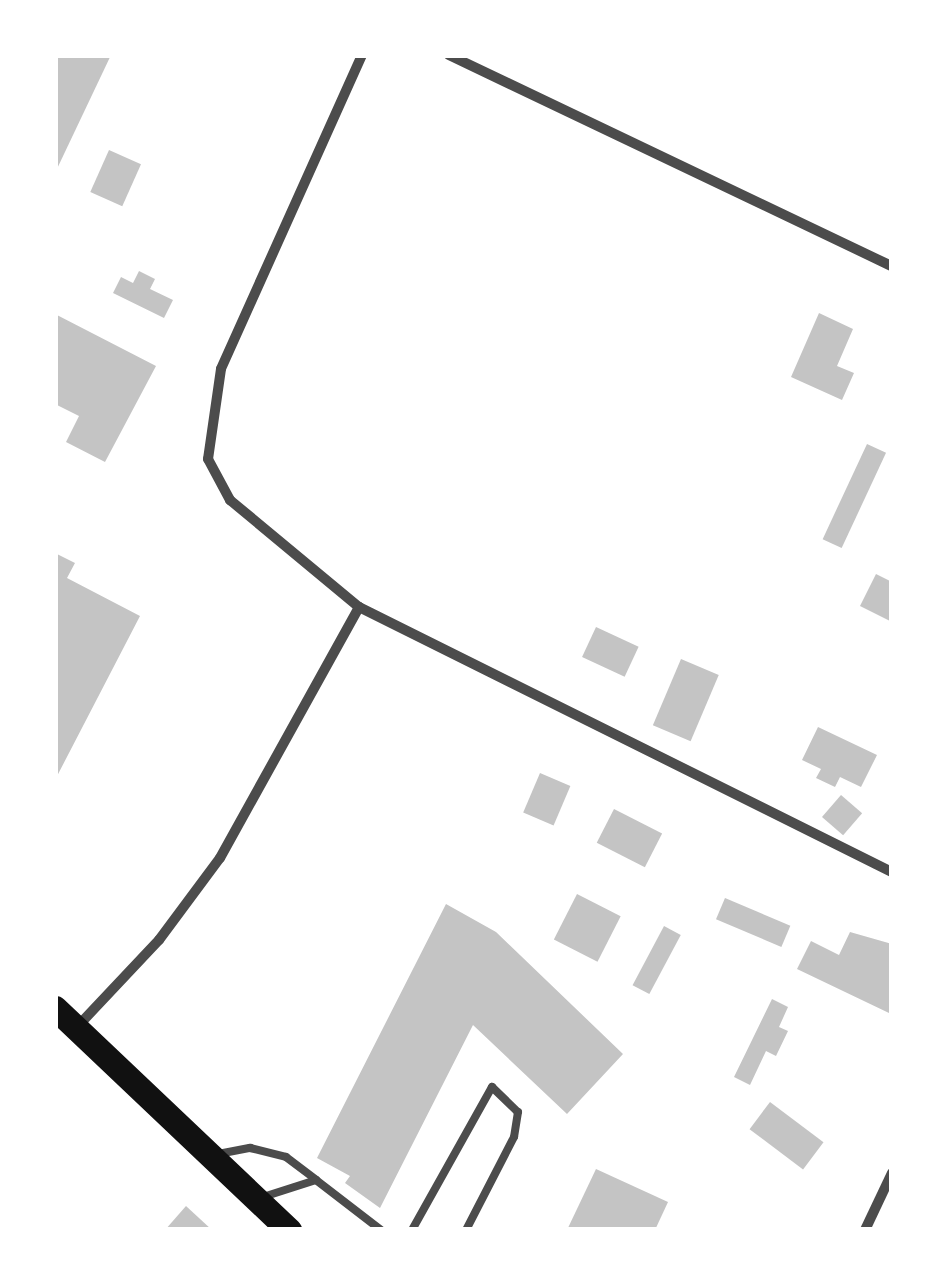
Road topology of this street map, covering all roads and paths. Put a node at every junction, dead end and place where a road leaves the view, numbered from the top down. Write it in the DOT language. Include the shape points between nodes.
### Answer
graph roads {
  1 [pos="362,55"];
  2 [pos="449,55"];
  3 [pos="892,266"];
  4 [pos="358,607"];
  5 [pos="892,872"];
  6 [pos="55,1008"];
  7 [pos="76,1028"];
  8 [pos="210,1156"];
  9 [pos="892,1173"];
  10 [pos="316,1180"];
  11 [pos="256,1199"];
  12 [pos="288,1230"];
  13 [pos="381,1230"];
  14 [pos="412,1230"];
  15 [pos="466,1230"];
  16 [pos="865,1230"];
  1 -- 4 [label="street" via="221,368 208,459 230,500"];
  2 -- 3 [label="street"];
  4 -- 5 [label="street"];
  4 -- 7 [label="street" via="220,858 159,940"];
  6 -- 7 [label="main road"];
  7 -- 8 [label="main road"];
  8 -- 10 [label="lane" via="250,1148 286,1158"];
  8 -- 11 [label="main road"];
  9 -- 16 [label="street"];
  10 -- 11 [label="lane"];
  10 -- 13 [label="lane"];
  11 -- 12 [label="main road"];
  14 -- 15 [label="lane" via="492,1087 518,1112 514,1137"];
}
